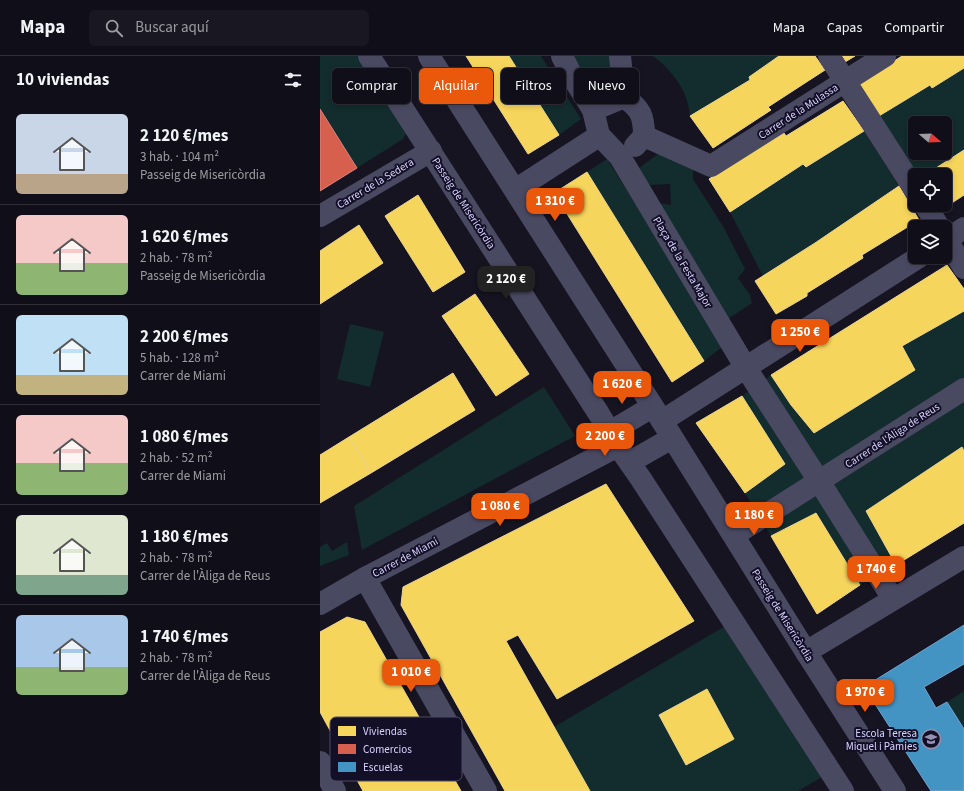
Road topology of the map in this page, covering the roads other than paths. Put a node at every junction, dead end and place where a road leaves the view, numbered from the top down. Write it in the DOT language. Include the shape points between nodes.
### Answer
graph roads {
  1 [pos="369,56"];
  2 [pos="429,56"];
  3 [pos="562,56"];
  4 [pos="620,56"];
  5 [pos="829,56"];
  6 [pos="885,56"];
  7 [pos="621,68"];
  8 [pos="846,80"];
  9 [pos="607,104"];
  10 [pos="632,104"];
  11 [pos="593,110"];
  12 [pos="599,135"];
  13 [pos="644,136"];
  14 [pos="431,151"];
  15 [pos="620,157"];
  16 [pos="908,179"];
  17 [pos="515,190"];
  18 [pos="930,212"];
  19 [pos="320,216"];
  20 [pos="936,220"];
  21 [pos="952,243"];
  22 [pos="908,264"];
  23 [pos="964,268"];
  24 [pos="746,368"];
  25 [pos="964,389"];
  26 [pos="662,422"];
  27 [pos="619,446"];
  28 [pos="819,481"];
  29 [pos="734,536"];
  30 [pos="964,557"];
  31 [pos="365,578"];
  32 [pos="893,599"];
  33 [pos="320,604"];
  34 [pos="806,652"];
  35 [pos="444,717"];
  36 [pos="462,749"];
  37 [pos="320,762"];
  38 [pos="335,791"];
  39 [pos="486,791"];
  40 [pos="842,791"];
  41 [pos="895,791"];
  1 -- 14 [label="street, Passeig de Misericòrdia"];
  2 -- 17 [label="street, Passeig de Misericòrdia"];
  3 -- 11 [label="street"];
  4 -- 7 [label="street"];
  5 -- 8 [label="street"];
  6 -- 8 [label="street, Carrer de la Mulassa"];
  8 -- 13 [label="street, Carrer de la Mulassa" via="711,166"];
  8 -- 16 [label="street"];
  9 -- 11 [label="street"];
  10 -- 13 [label="street" via="641,112"];
  11 -- 12 [label="street"];
  12 -- 15 [label="street, Plaça de la Festa Major"];
  12 -- 17 [label="street"];
  13 -- 15 [label="street"];
  14 -- 19 [label="street, Carrer de la Sedera"];
  14 -- 27 [label="street, Passeig de Misericòrdia"];
  15 -- 24 [label="street, Plaça de la Festa Major"];
  17 -- 26 [label="street, Passeig de Misericòrdia"];
  18 -- 20 [label="street"];
  21 -- 23 [label="street"];
  22 -- 24 [label="street"];
  24 -- 26 [label="street"];
  24 -- 28 [label="street"];
  25 -- 28 [label="street, Carrer de l'Àliga de Reus"];
  26 -- 27 [label="street"];
  26 -- 27 [label="street"];
  26 -- 29 [label="street, Passeig de Misericòrdia"];
  27 -- 31 [label="street, Carrer de Miami"];
  27 -- 40 [label="street, Passeig de Misericòrdia"];
  28 -- 29 [label="street, Carrer de l'Àliga de Reus"];
  28 -- 32 [label="street"];
  29 -- 34 [label="street, Passeig de Misericòrdia"];
  30 -- 32 [label="street"];
  31 -- 33 [label="street, Carrer de Miami"];
  31 -- 35 [label="street"];
  32 -- 34 [label="street"];
  34 -- 41 [label="street, Passeig de Misericòrdia"];
  36 -- 39 [label="street"];
  37 -- 38 [label="street"];
}
